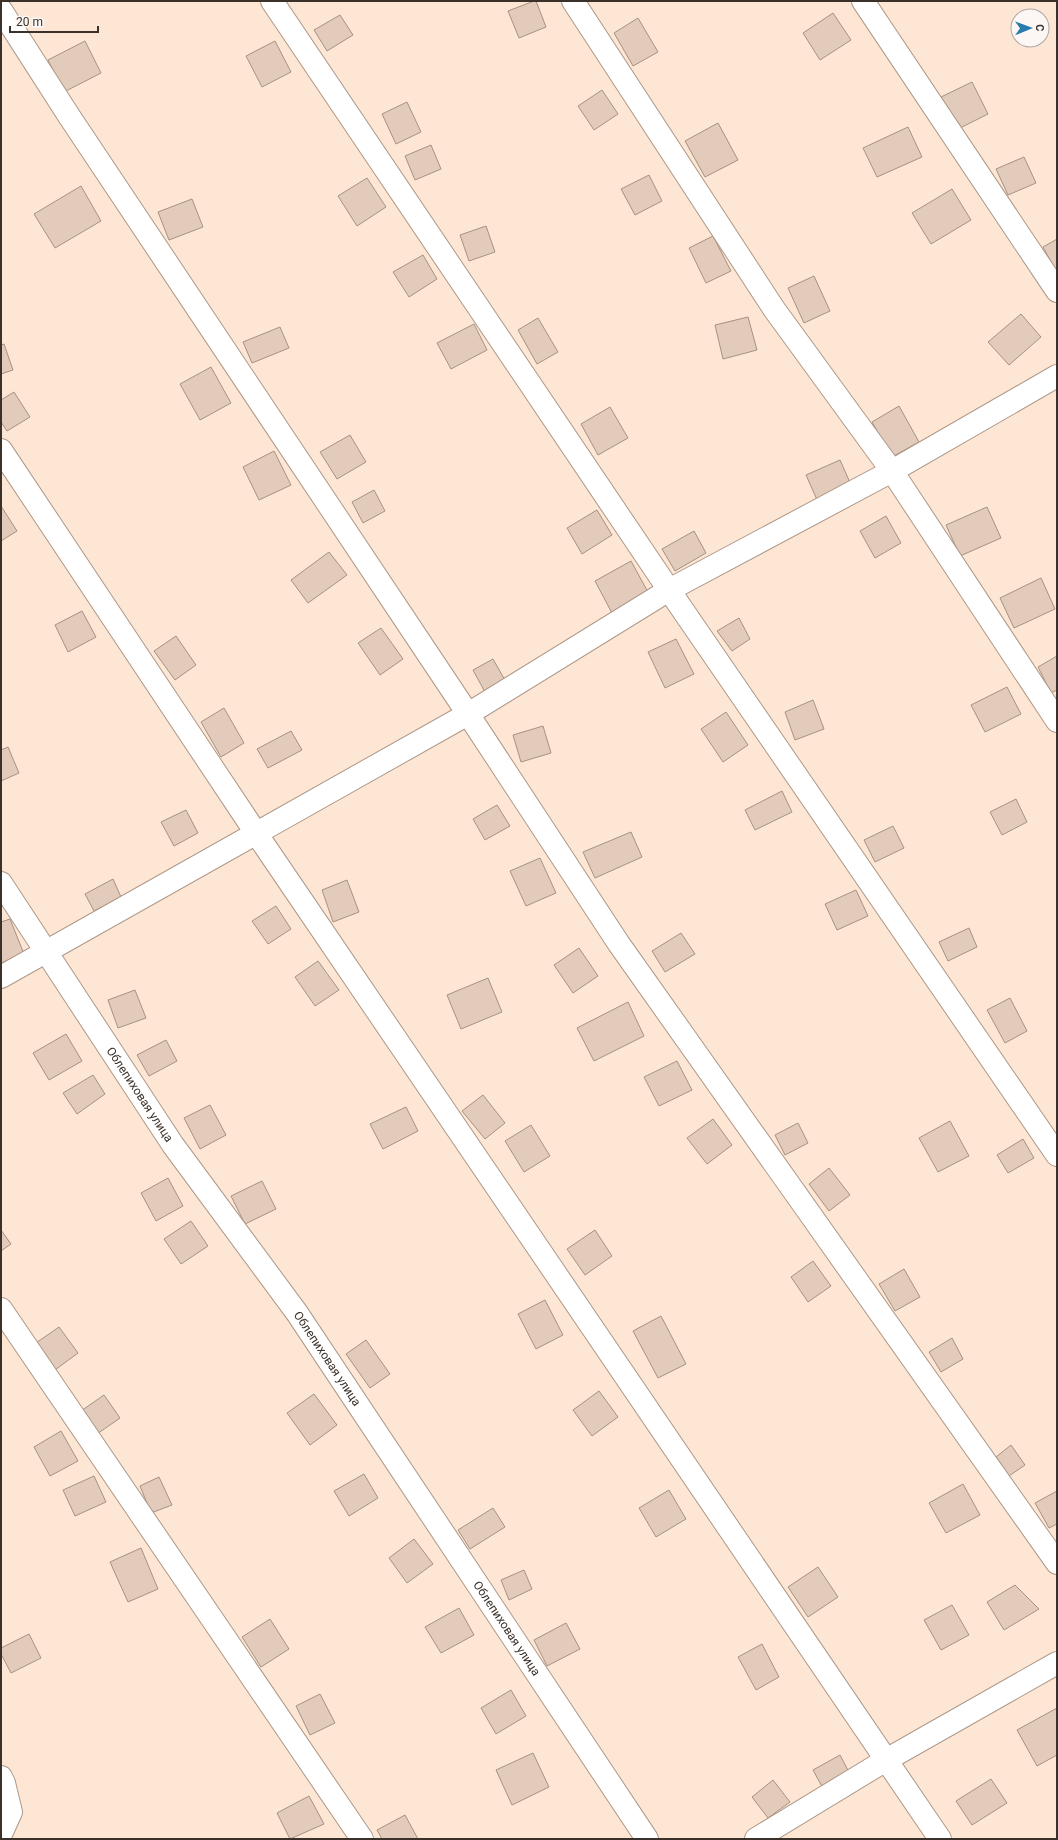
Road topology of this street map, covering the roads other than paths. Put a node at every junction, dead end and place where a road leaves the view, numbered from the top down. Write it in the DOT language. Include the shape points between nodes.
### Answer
graph roads {
  1 [pos="272,1"];
  2 [pos="573,1"];
  3 [pos="863,1"];
  4 [pos="1,10"];
  5 [pos="1057,291"];
  6 [pos="1057,376"];
  7 [pos="1,450"];
  8 [pos="892,471"];
  9 [pos="669,590"];
  10 [pos="468,714"];
  11 [pos="1057,722"];
  12 [pos="256,833"];
  13 [pos="1,883"];
  14 [pos="47,952"];
  15 [pos="1,977"];
  16 [pos="1057,1155"];
  17 [pos="1,1309"];
  18 [pos="1057,1563"];
  19 [pos="1057,1663"];
  20 [pos="886,1760"];
  21 [pos="1,1777"];
  22 [pos="1,1834"];
  23 [pos="362,1839"];
  24 [pos="647,1839"];
  25 [pos="756,1839"];
  26 [pos="940,1839"];
  1 -- 9 [label="street"];
  2 -- 8 [label="street" via="774,309"];
  3 -- 5 [label="street"];
  4 -- 10 [label="street"];
  6 -- 8 [label="street"];
  7 -- 12 [label="street"];
  8 -- 9 [label="street"];
  8 -- 11 [label="street"];
  9 -- 10 [label="street"];
  9 -- 16 [label="street"];
  10 -- 12 [label="street"];
  10 -- 18 [label="street" via="619,944"];
  12 -- 14 [label="street"];
  12 -- 20 [label="street"];
  13 -- 14 [label="street, Облепиховая улица"];
  14 -- 15 [label="street"];
  14 -- 24 [label="street, Облепиховая улица" via="173,1145 297,1313"];
  17 -- 23 [label="street"];
  19 -- 20 [label="street"];
  20 -- 25 [label="street"];
  20 -- 26 [label="street"];
  21 -- 22 [label="street" via="11,1812"];
}
